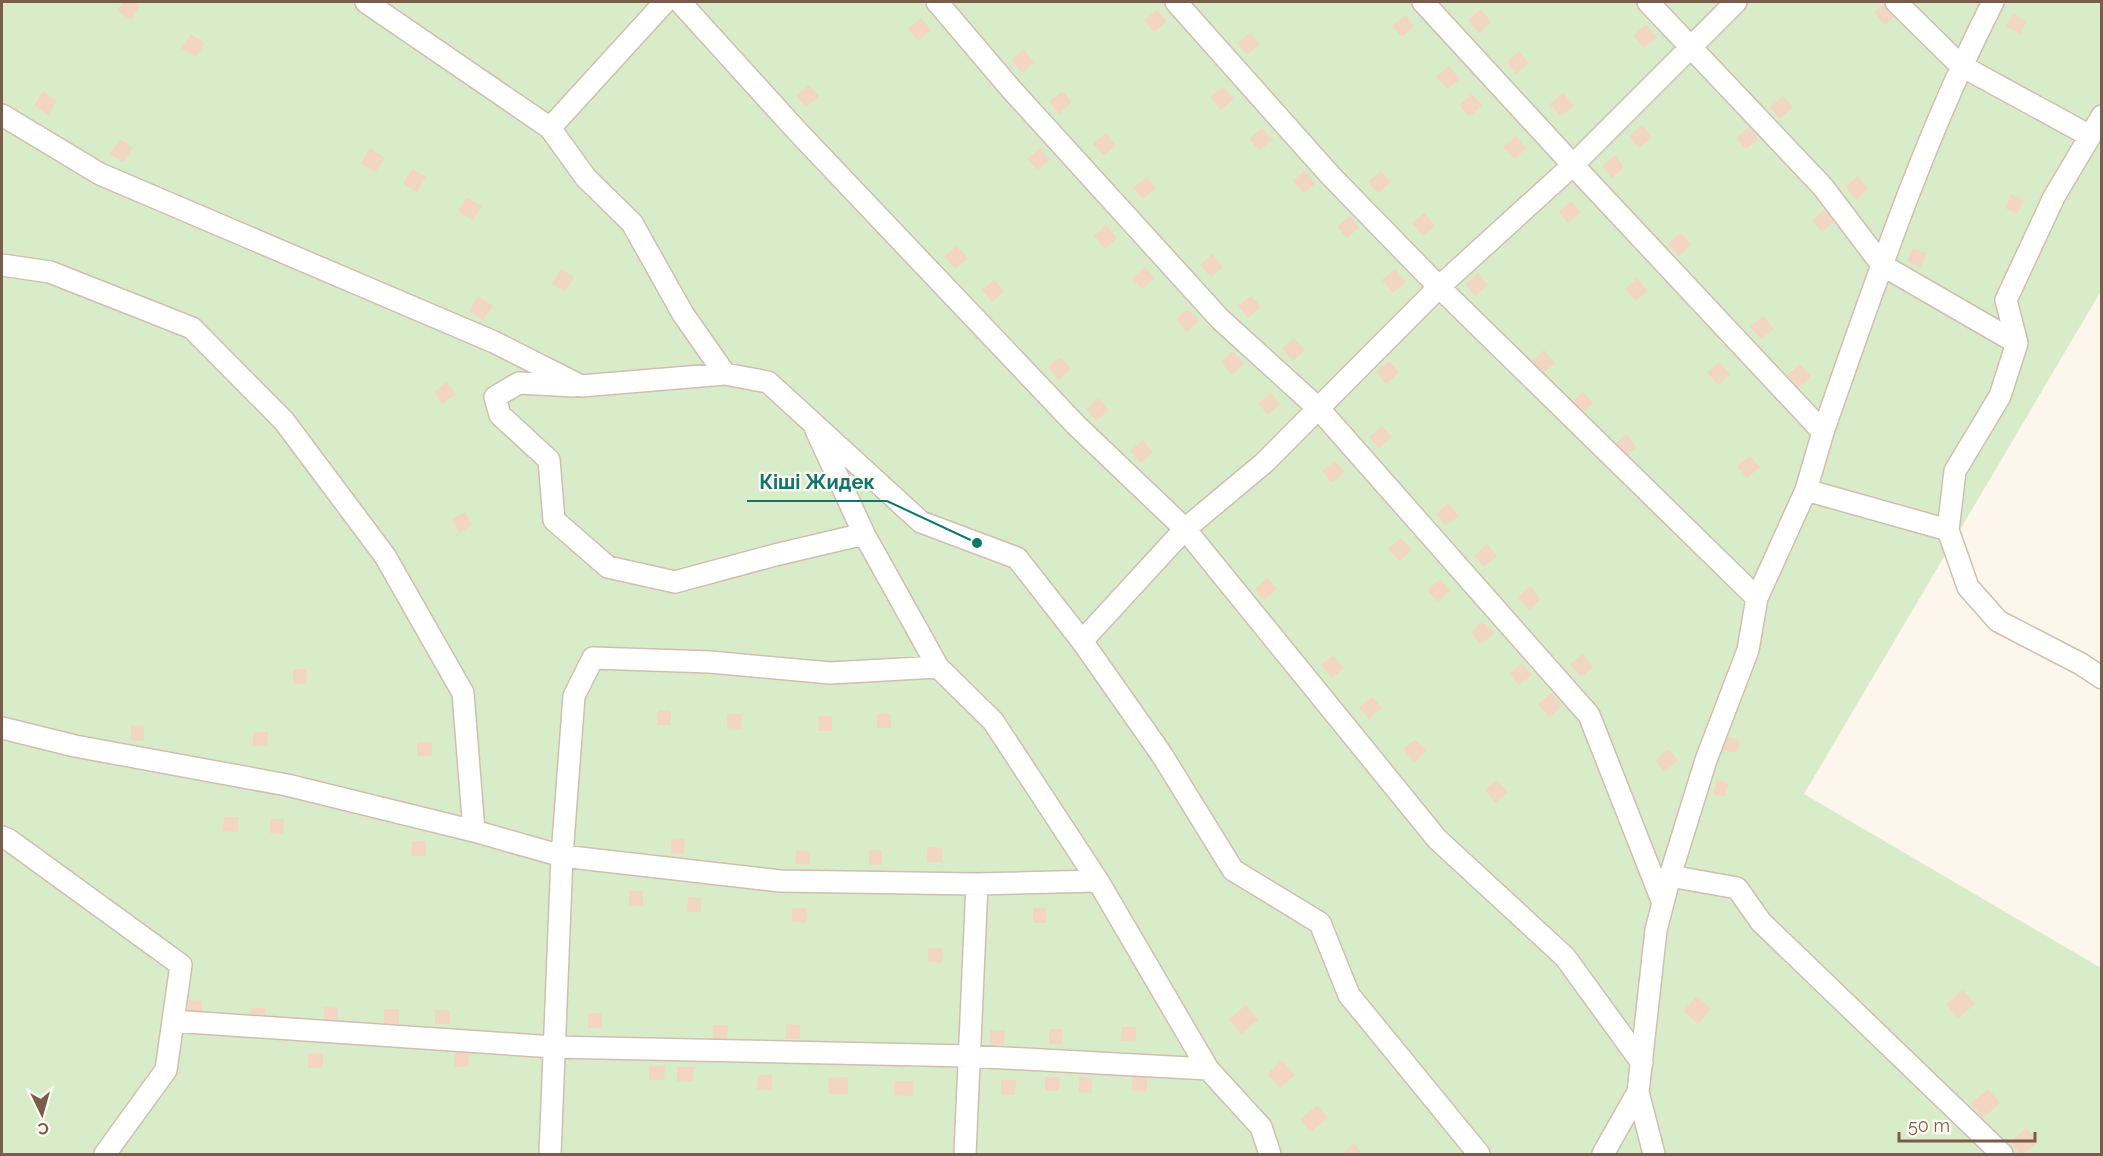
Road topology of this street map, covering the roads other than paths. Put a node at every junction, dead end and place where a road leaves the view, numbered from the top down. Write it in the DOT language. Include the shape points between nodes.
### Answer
graph roads {
  1 [pos="366,2"];
  2 [pos="665,2"];
  3 [pos="680,2"];
  4 [pos="937,2"];
  5 [pos="1176,2"];
  6 [pos="1423,2"];
  7 [pos="1648,2"];
  8 [pos="1736,2"];
  9 [pos="1896,2"];
  10 [pos="1993,2"];
  11 [pos="1691,47"];
  12 [pos="1960,65"];
  13 [pos="2,115"];
  14 [pos="2102,116"];
  15 [pos="550,128"];
  16 [pos="2090,136"];
  17 [pos="1573,165"];
  18 [pos="2,265"];
  19 [pos="1882,265"];
  20 [pos="1439,287"];
  21 [pos="2017,343"];
  22 [pos="725,374"];
  23 [pos="581,386"];
  24 [pos="1319,409"];
  25 [pos="811,420"];
  26 [pos="1823,432"];
  27 [pos="1806,490"];
  28 [pos="1185,529"];
  29 [pos="1948,530"];
  30 [pos="864,534"];
  31 [pos="1757,598"];
  32 [pos="1082,641"];
  33 [pos="939,667"];
  34 [pos="2102,678"];
  35 [pos="2,728"];
  36 [pos="474,831"];
  37 [pos="2,837"];
  38 [pos="562,856"];
  39 [pos="1670,876"];
  40 [pos="1098,881"];
  41 [pos="977,884"];
  42 [pos="1663,903"];
  43 [pos="173,1021"];
  44 [pos="554,1047"];
  45 [pos="969,1056"];
  46 [pos="1642,1064"];
  47 [pos="1208,1069"];
  48 [pos="1638,1092"];
  49 [pos="105,1155"];
  50 [pos="550,1155"];
  51 [pos="964,1155"];
  52 [pos="1270,1155"];
  53 [pos="1479,1155"];
  54 [pos="1603,1155"];
  55 [pos="1654,1155"];
  56 [pos="2002,1155"];
  1 -- 15 [label="street"];
  2 -- 15 [label="street"];
  3 -- 28 [label="street" via="1076,425"];
  4 -- 24 [label="street" via="1220,319"];
  5 -- 20 [label="street" via="1329,175"];
  6 -- 17 [label="street"];
  7 -- 11 [label="street"];
  8 -- 11 [label="street"];
  9 -- 12 [label="street"];
  10 -- 12 [label="street"];
  11 -- 17 [label="street"];
  11 -- 19 [label="street" via="1823,187"];
  12 -- 16 [label="street"];
  12 -- 19 [label="street"];
  13 -- 23 [label="street" via="100,174 494,342"];
  14 -- 16 [label="street"];
  15 -- 22 [label="street" via="586,178 632,223 683,314"];
  16 -- 21 [label="street" via="2054,197 2006,300"];
  17 -- 20 [label="street"];
  17 -- 26 [label="street"];
  18 -- 36 [label="street" via="50,272 192,328 284,421 385,556 463,693"];
  19 -- 21 [label="street"];
  19 -- 26 [label="street"];
  20 -- 24 [label="street"];
  20 -- 31 [label="street"];
  21 -- 29 [label="street" via="2000,396 1956,471"];
  22 -- 23 [label="street"];
  22 -- 25 [label="street" via="768,382"];
  23 -- 30 [label="street" via="519,383 495,397 500,415 549,460 554,520 608,567 675,582"];
  24 -- 28 [label="street" via="1264,463"];
  24 -- 42 [label="street" via="1589,715"];
  25 -- 30 [label="street"];
  25 -- 32 [label="street" via="921,522 1017,558"];
  26 -- 27 [label="street"];
  27 -- 29 [label="street"];
  27 -- 31 [label="street"];
  28 -- 32 [label="street"];
  28 -- 46 [label="street" via="1437,839 1565,957"];
  29 -- 34 [label="street" via="1968,587 1998,621"];
  30 -- 33 [label="street"];
  31 -- 39 [label="street" via="1748,650 1706,760"];
  32 -- 53 [label="street" via="1162,755 1233,870 1320,923 1349,995"];
  33 -- 38 [label="street" via="830,673 710,662 593,658 574,696"];
  33 -- 40 [label="street" via="993,721"];
  35 -- 36 [label="street" via="75,746 287,785"];
  36 -- 38 [label="street"];
  37 -- 43 [label="street" via="181,965"];
  38 -- 41 [label="street" via="780,881"];
  38 -- 44 [label="street"];
  39 -- 42 [label="street"];
  39 -- 56 [label="street" via="1737,888 1761,922"];
  40 -- 41 [label="street"];
  40 -- 47 [label="street"];
  41 -- 45 [label="street"];
  42 -- 46 [label="street" via="1656,930"];
  43 -- 44 [label="street"];
  43 -- 49 [label="street" via="166,1070"];
  44 -- 45 [label="street"];
  44 -- 50 [label="street"];
  45 -- 47 [label="street"];
  45 -- 51 [label="street"];
  46 -- 48 [label="street"];
  47 -- 52 [label="street" via="1261,1126"];
  48 -- 54 [label="street"];
  48 -- 55 [label="street"];
}
